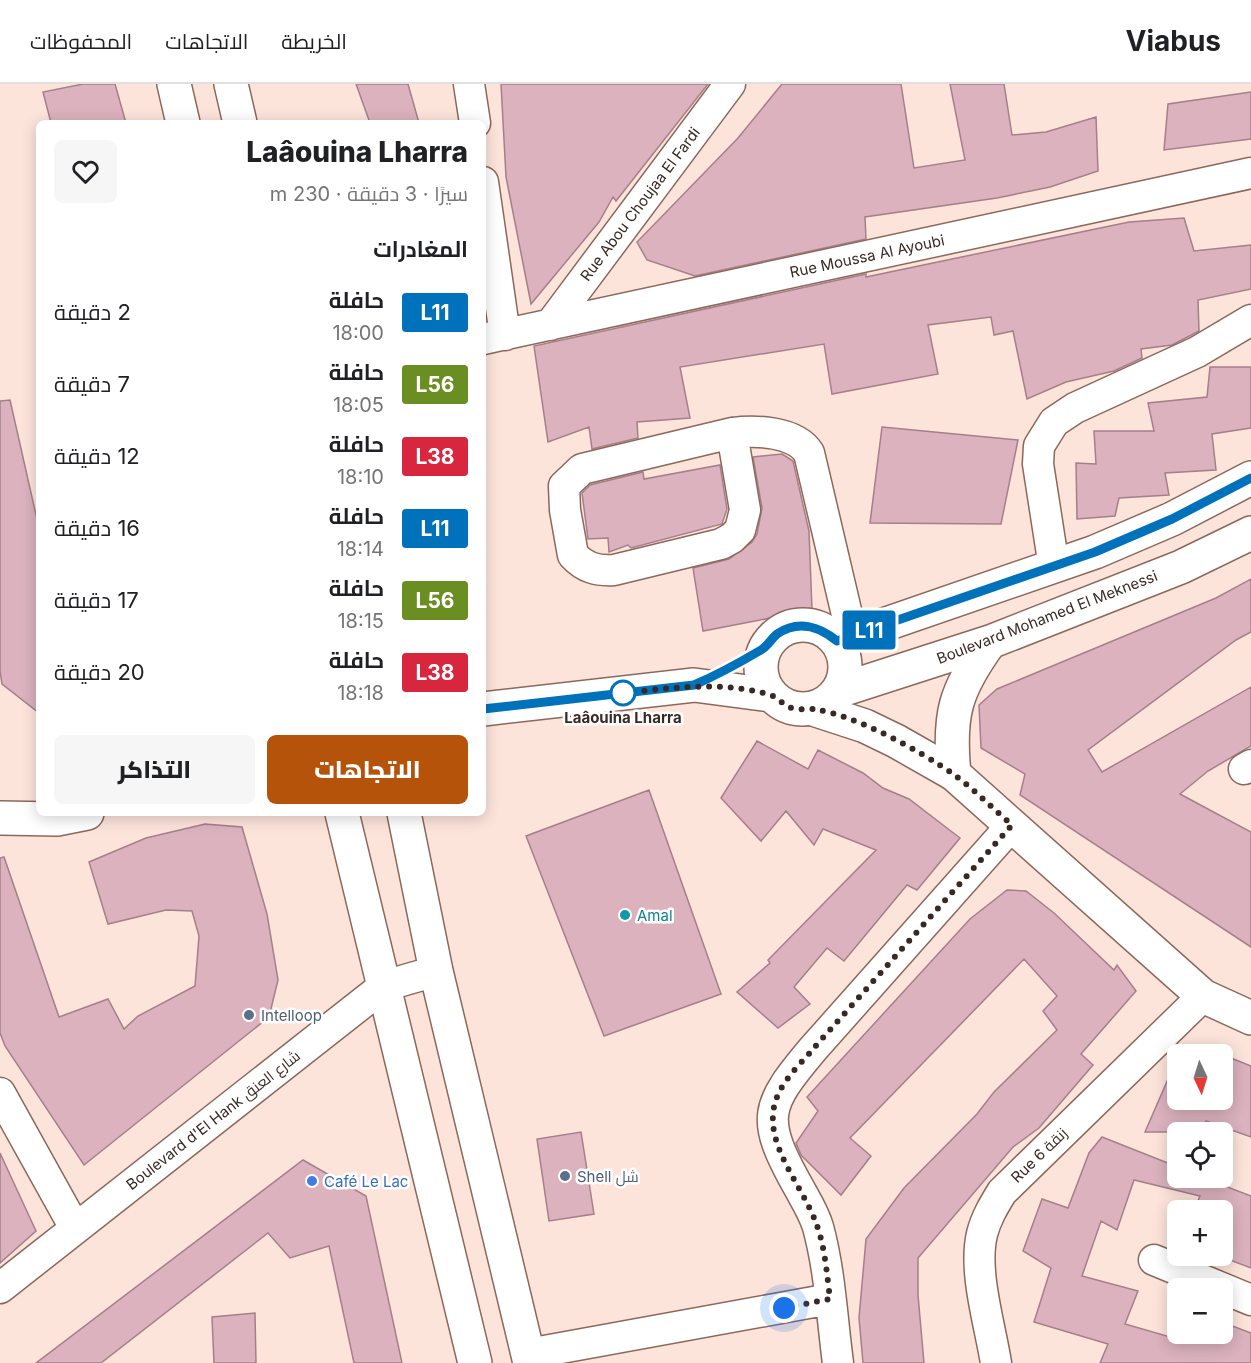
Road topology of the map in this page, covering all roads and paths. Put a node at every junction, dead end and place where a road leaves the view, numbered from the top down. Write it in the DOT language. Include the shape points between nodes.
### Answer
graph roads {
  1 [pos="174,84"];
  2 [pos="231,84"];
  3 [pos="469,84"];
  4 [pos="730,84"];
  5 [pos="182,120"];
  6 [pos="239,120"];
  7 [pos="475,120"];
  8 [pos="1251,173"];
  9 [pos="486,224"];
  10 [pos="1251,320"];
  11 [pos="550,325"];
  12 [pos="494,337"];
  13 [pos="732,433"];
  14 [pos="1251,478"];
  15 [pos="1251,533"];
  16 [pos="1054,567"];
  17 [pos="844,638"];
  18 [pos="990,642"];
  19 [pos="765,648"];
  20 [pos="694,685"];
  21 [pos="770,695"];
  22 [pos="828,699"];
  23 [pos="486,709"];
  24 [pos="954,774"];
  25 [pos="72,816"];
  26 [pos="343,816"];
  27 [pos="405,816"];
  28 [pos="0,818"];
  29 [pos="1012,825"];
  30 [pos="436,971"];
  31 [pos="384,986"];
  32 [pos="1203,996"];
  33 [pos="1251,1018"];
  34 [pos="0,1093"];
  35 [pos="75,1228"];
  36 [pos="1154,1260"];
  37 [pos="0,1288"];
  38 [pos="830,1299"];
  39 [pos="1251,1300"];
  40 [pos="529,1358"];
  41 [pos="475,1363"];
  42 [pos="838,1363"];
  43 [pos="996,1363"];
  1 -- 5 [label="main road"];
  2 -- 6 [label="main road"];
  3 -- 7 [label="street"];
  4 -- 11 [label="street, Rue Abou Choujaa El Fardi"];
  8 -- 11 [label="street, Rue Moussa Al Ayoubi"];
  9 -- 12 [label="street"];
  10 -- 16 [label="street" via="1197,352 1076,408 1050,428 1039,446 1038,464"];
  11 -- 12 [label="street, Rue Moussa Al Ayoubi"];
  13 -- 13 [label="street" via="582,469 564,486 573,555 588,567 614,570 705,549 732,538 740,530 745,510"];
  13 -- 17 [label="street" via="780,436 804,444 809,453"];
  14 -- 16 [label="main road" via="1172,519"];
  15 -- 18 [label="main road, Boulevard Mohamed El Meknessi" via="1181,567"];
  16 -- 17 [label="main road"];
  17 -- 19 [label="main road" via="808,625 791,627 776,635"];
  17 -- 22 [label="main road" via="845,674"];
  18 -- 22 [label="main road, Boulevard Mohamed El Meknessi"];
  18 -- 24 [label="main road" via="971,667 958,695 952,718"];
  19 -- 20 [label="main road"];
  19 -- 21 [label="main road" via="761,664"];
  20 -- 21 [label="main road"];
  20 -- 23 [label="main road"];
  21 -- 22 [label="main road" via="790,707"];
  22 -- 24 [label="main road" via="865,726"];
  24 -- 29 [label="main road"];
  25 -- 28 [label="main road"];
  26 -- 31 [label="main road"];
  27 -- 30 [label="main road"];
  29 -- 32 [label="main road"];
  29 -- 38 [label="street" via="783,1084 774,1103 772,1117 782,1158 818,1225"];
  30 -- 31 [label="street, Boulevard d'El Hank شارع العنق"];
  30 -- 40 [label="main road"];
  31 -- 35 [label="street, Boulevard d'El Hank شارع العنق"];
  31 -- 41 [label="main road"];
  32 -- 33 [label="main road"];
  32 -- 43 [label="street, Rue 6 زنقة" via="1002,1192 988,1214 979,1263"];
  34 -- 35 [label="street"];
  35 -- 37 [label="street, Boulevard d'El Hank شارع العنق"];
  36 -- 39 [label="street"];
  38 -- 40 [label="street"];
  38 -- 42 [label="street"];
}
